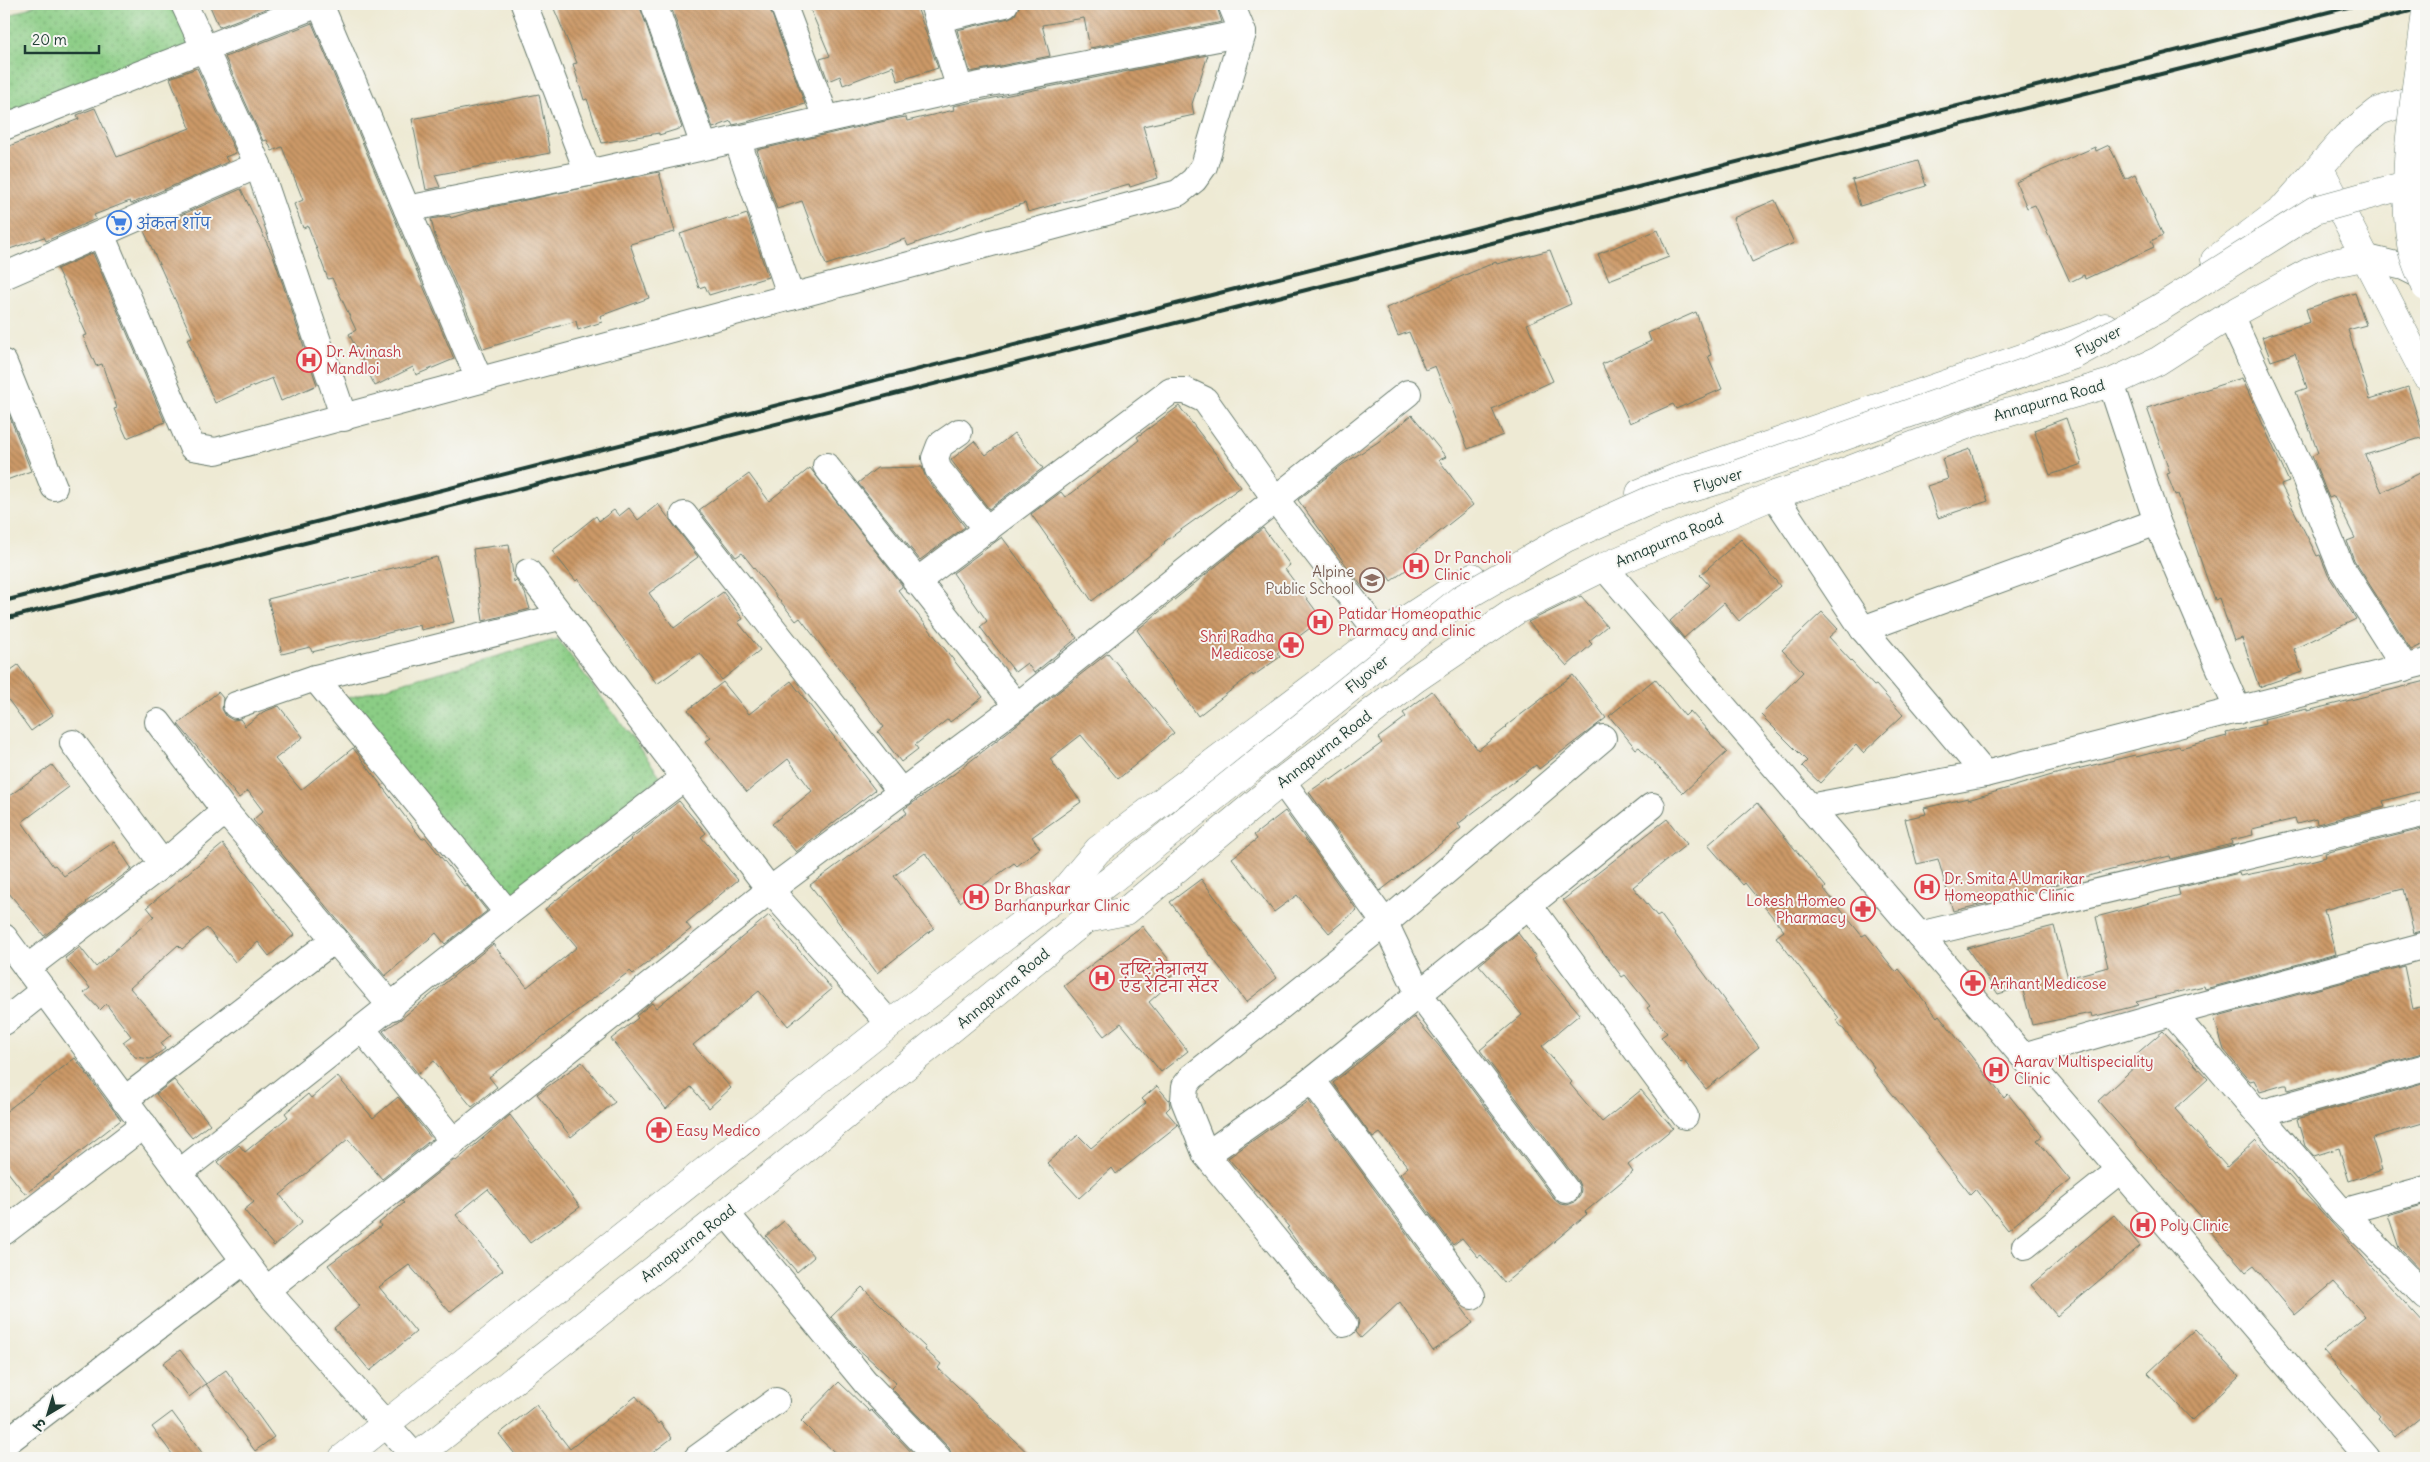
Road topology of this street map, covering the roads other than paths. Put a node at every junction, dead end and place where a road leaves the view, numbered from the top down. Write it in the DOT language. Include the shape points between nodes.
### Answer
graph roads {
  1 [pos="184,4"];
  2 [pos="319,4"];
  3 [pos="524,4"];
  4 [pos="654,4"];
  5 [pos="783,4"];
  6 [pos="1005,4"];
  7 [pos="1231,4"];
  8 [pos="2426,10"];
  9 [pos="936,11"];
  10 [pos="1243,33"];
  11 [pos="204,48"];
  12 [pos="960,89"];
  13 [pos="2426,95"];
  14 [pos="826,118"];
  15 [pos="4,128"];
  16 [pos="738,138"];
  17 [pos="704,146"];
  18 [pos="258,165"];
  19 [pos="2320,169"];
  20 [pos="588,173"];
  21 [pos="2416,184"];
  22 [pos="407,209"];
  23 [pos="101,234"];
  24 [pos="2363,257"];
  25 [pos="4,276"];
  26 [pos="2426,278"];
  27 [pos="2426,287"];
  28 [pos="791,297"];
  29 [pos="2230,315"];
  30 [pos="4,362"];
  31 [pos="2426,376"];
  32 [pos="479,379"];
  33 [pos="2111,383"];
  34 [pos="1408,394"];
  35 [pos="344,418"];
  36 [pos="959,432"];
  37 [pos="826,466"];
  38 [pos="54,487"];
  39 [pos="1774,495"];
  40 [pos="1276,500"];
  41 [pos="684,515"];
  42 [pos="2157,522"];
  43 [pos="987,530"];
  44 [pos="1604,567"];
  45 [pos="528,572"];
  46 [pos="916,582"];
  47 [pos="560,616"];
  48 [pos="1863,629"];
  49 [pos="1381,636"];
  50 [pos="2416,665"];
  51 [pos="315,678"];
  52 [pos="236,705"];
  53 [pos="1017,706"];
  54 [pos="2238,710"];
  55 [pos="158,722"];
  56 [pos="1603,738"];
  57 [pos="73,743"];
  58 [pos="1985,774"];
  59 [pos="684,778"];
  60 [pos="1282,781"];
  61 [pos="902,793"];
  62 [pos="1652,806"];
  63 [pos="1809,807"];
  64 [pos="225,811"];
  65 [pos="2426,813"];
  66 [pos="163,864"];
  67 [pos="1103,886"];
  68 [pos="770,890"];
  69 [pos="1061,894"];
  70 [pos="1529,904"];
  71 [pos="508,914"];
  72 [pos="1086,919"];
  73 [pos="1385,923"];
  74 [pos="1919,935"];
  75 [pos="4,937"];
  76 [pos="335,939"];
  77 [pos="2426,945"];
  78 [pos="27,968"];
  79 [pos="44,990"];
  80 [pos="1419,994"];
  81 [pos="392,1007"];
  82 [pos="2172,1013"];
  83 [pos="4,1022"];
  84 [pos="890,1024"];
  85 [pos="362,1029"];
  86 [pos="2023,1056"];
  87 [pos="2426,1067"];
  88 [pos="1312,1080"];
  89 [pos="124,1100"];
  90 [pos="2258,1114"];
  91 [pos="1685,1116"];
  92 [pos="144,1126"];
  93 [pos="454,1142"];
  94 [pos="1206,1155"];
  95 [pos="2120,1170"];
  96 [pos="178,1172"];
  97 [pos="2426,1189"];
  98 [pos="1566,1190"];
  99 [pos="2342,1212"];
  100 [pos="726,1213"];
  101 [pos="4,1232"];
  102 [pos="2025,1246"];
  103 [pos="244,1261"];
  104 [pos="266,1290"];
  105 [pos="1472,1296"];
  106 [pos="2426,1297"];
  107 [pos="1344,1324"];
  108 [pos="776,1401"];
  109 [pos="387,1423"];
  110 [pos="4,1444"];
  111 [pos="343,1458"];
  112 [pos="416,1458"];
  113 [pos="697,1458"];
  114 [pos="938,1458"];
  115 [pos="2367,1458"];
  1 -- 11 [label="street"];
  2 -- 11 [label="street"];
  2 -- 22 [label="street"];
  3 -- 20 [label="street"];
  4 -- 17 [label="street"];
  5 -- 14 [label="street"];
  6 -- 9 [label="street"];
  7 -- 10 [label="street"];
  8 -- 21 [label="main road, bridge" via="2408,152"];
  9 -- 12 [label="street"];
  10 -- 12 [label="street"];
  10 -- 28 [label="street" via="1204,166 1194,180 1178,193"];
  11 -- 15 [label="street"];
  11 -- 18 [label="street"];
  12 -- 14 [label="street"];
  13 -- 19 [label="main road" via="2379,110 2346,137"];
  14 -- 16 [label="street"];
  16 -- 17 [label="street"];
  16 -- 28 [label="street"];
  17 -- 20 [label="street"];
  18 -- 23 [label="street"];
  18 -- 35 [label="street"];
  19 -- 24 [label="main road"];
  19 -- 49 [label="main road" via="2282,210 2190,278 2092,334 1688,473 1574,521 1476,575"];
  20 -- 22 [label="street"];
  21 -- 27 [label="main road, bridge" via="2411,246"];
  21 -- 67 [label="main road, Flyover, bridge" via="2315,210 2158,309 2074,355 1729,477 1651,500 1566,538 1461,599"];
  22 -- 32 [label="street"];
  23 -- 25 [label="street"];
  23 -- 35 [label="street" via="192,447 216,451"];
  24 -- 26 [label="street" via="2404,267"];
  24 -- 29 [label="main road, Annapurna Road" via="2311,272"];
  24 -- 31 [label="main road"];
  28 -- 32 [label="street"];
  29 -- 33 [label="main road, Annapurna Road" via="2158,361"];
  29 -- 50 [label="street" via="2303,473 2341,567"];
  30 -- 38 [label="street"];
  32 -- 35 [label="street"];
  33 -- 39 [label="main road, Annapurna Road" via="1972,423"];
  33 -- 42 [label="street"];
  34 -- 40 [label="street"];
  36 -- 43 [label="street" via="940,445 935,458 938,469"];
  37 -- 46 [label="street"];
  39 -- 44 [label="main road, Annapurna Road"];
  39 -- 48 [label="street"];
  40 -- 43 [label="street" via="1205,400 1186,391 1171,391"];
  40 -- 49 [label="street"];
  40 -- 53 [label="street"];
  41 -- 61 [label="street"];
  42 -- 48 [label="street"];
  42 -- 54 [label="street"];
  43 -- 46 [label="street"];
  44 -- 60 [label="main road, Annapurna Road" via="1510,616 1415,679"];
  44 -- 63 [label="street"];
  45 -- 47 [label="street"];
  46 -- 53 [label="street"];
  47 -- 51 [label="street"];
  47 -- 59 [label="street"];
  48 -- 58 [label="street"];
  49 -- 69 [label="main road" via="1098,850"];
  50 -- 54 [label="street"];
  51 -- 52 [label="street"];
  51 -- 71 [label="street"];
  53 -- 61 [label="street"];
  54 -- 58 [label="street"];
  55 -- 64 [label="street"];
  56 -- 73 [label="street"];
  57 -- 66 [label="street"];
  58 -- 63 [label="street"];
  59 -- 68 [label="street"];
  59 -- 71 [label="street"];
  60 -- 72 [label="main road, Annapurna Road" via="1126,911"];
  60 -- 73 [label="street"];
  61 -- 68 [label="street"];
  62 -- 70 [label="street"];
  63 -- 74 [label="street"];
  64 -- 66 [label="street"];
  64 -- 76 [label="street"];
  65 -- 74 [label="street"];
  66 -- 78 [label="street"];
  67 -- 69 [label="main road"];
  67 -- 72 [label="main road"];
  68 -- 84 [label="street"];
  68 -- 93 [label="street"];
  69 -- 84 [label="main road"];
  70 -- 80 [label="street"];
  70 -- 91 [label="street"];
  71 -- 81 [label="street"];
  72 -- 100 [label="main road, Annapurna Road"];
  73 -- 80 [label="street"];
  73 -- 94 [label="street" via="1192,1076 1185,1086 1184,1100"];
  74 -- 86 [label="street"];
  75 -- 78 [label="street"];
  76 -- 81 [label="street"];
  76 -- 89 [label="street"];
  77 -- 82 [label="street"];
  78 -- 79 [label="street"];
  79 -- 83 [label="street"];
  79 -- 89 [label="street"];
  80 -- 88 [label="street"];
  80 -- 98 [label="street"];
  81 -- 85 [label="street"];
  82 -- 86 [label="street"];
  82 -- 90 [label="street"];
  84 -- 109 [label="main road"];
  85 -- 93 [label="street"];
  85 -- 96 [label="street"];
  86 -- 95 [label="street"];
  87 -- 90 [label="street"];
  88 -- 94 [label="street"];
  88 -- 105 [label="street"];
  89 -- 92 [label="street"];
  90 -- 99 [label="street"];
  92 -- 96 [label="street"];
  92 -- 101 [label="street"];
  93 -- 104 [label="street"];
  94 -- 107 [label="street"];
  95 -- 102 [label="street"];
  95 -- 115 [label="street"];
  96 -- 103 [label="street"];
  97 -- 99 [label="street"];
  99 -- 106 [label="street"];
  100 -- 112 [label="main road, Annapurna Road"];
  100 -- 114 [label="street" via="866,1383"];
  103 -- 104 [label="street"];
  103 -- 110 [label="street"];
  104 -- 109 [label="street"];
  108 -- 113 [label="street"];
  109 -- 111 [label="main road"];
  109 -- 112 [label="street"];
}
